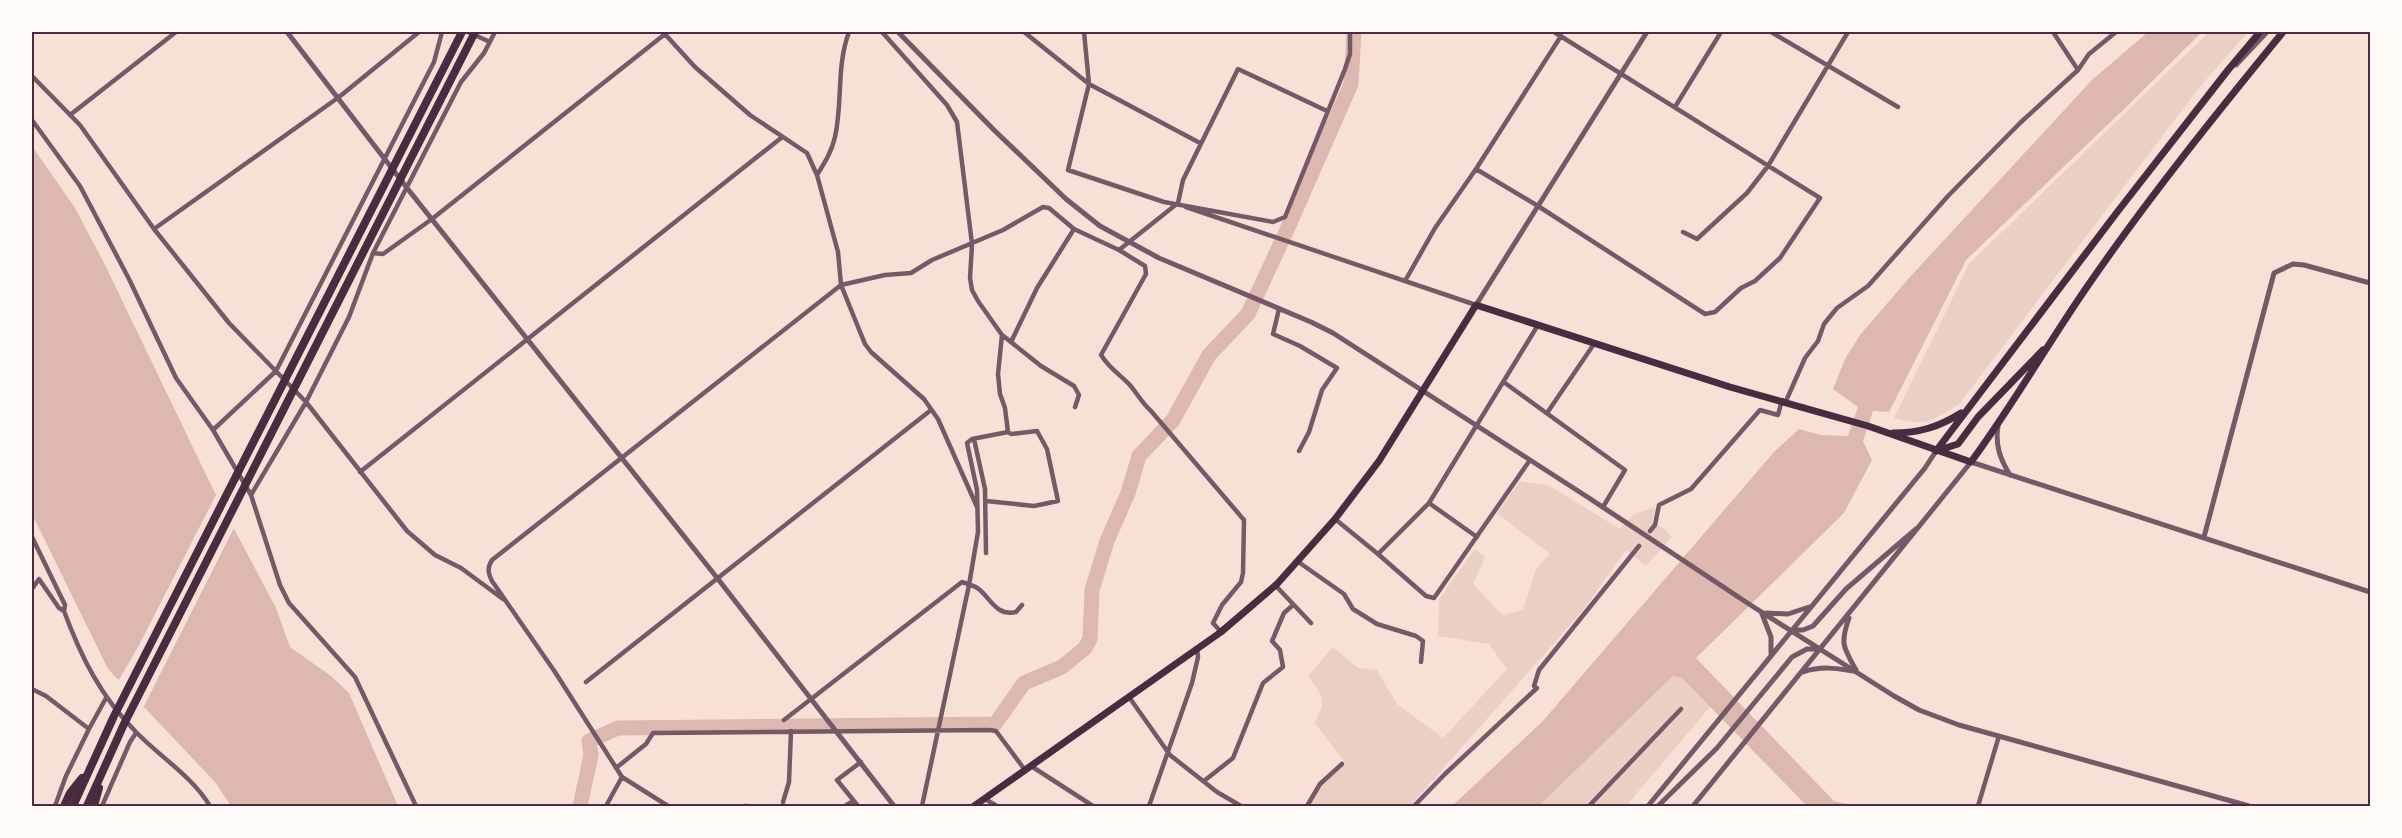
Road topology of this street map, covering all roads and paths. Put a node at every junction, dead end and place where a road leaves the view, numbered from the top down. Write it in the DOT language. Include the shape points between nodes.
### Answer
graph roads {
  1 [pos="176,32"];
  2 [pos="287,32"];
  3 [pos="419,32"];
  4 [pos="442,32"];
  5 [pos="462,32"];
  6 [pos="468,32"];
  7 [pos="475,32"];
  8 [pos="495,32"];
  9 [pos="849,32"];
  10 [pos="882,32"];
  11 [pos="898,32"];
  12 [pos="1024,32"];
  13 [pos="1084,32"];
  14 [pos="1350,32"];
  15 [pos="1554,32"];
  16 [pos="1647,32"];
  17 [pos="1721,32"];
  18 [pos="1771,32"];
  19 [pos="1848,32"];
  20 [pos="2053,32"];
  21 [pos="2116,32"];
  22 [pos="2260,32"];
  23 [pos="2267,32"];
  24 [pos="2283,32"];
  25 [pos="664,33"];
  26 [pos="1561,36"];
  27 [pos="490,42"];
  28 [pos="1826,66"];
  29 [pos="2078,70"];
  30 [pos="1621,73"];
  31 [pos="32,76"];
  32 [pos="2219,80"];
  33 [pos="1089,84"];
  34 [pos="339,97"];
  35 [pos="1675,107"];
  36 [pos="1898,107"];
  37 [pos="1327,111"];
  38 [pos="70,115"];
  39 [pos="32,120"];
  40 [pos="781,138"];
  41 [pos="1200,143"];
  42 [pos="386,157"];
  43 [pos="1768,166"];
  44 [pos="1476,169"];
  45 [pos="818,174"];
  46 [pos="407,188"];
  47 [pos="1178,203"];
  48 [pos="1538,206"];
  49 [pos="432,219"];
  50 [pos="154,229"];
  51 [pos="1074,230"];
  52 [pos="1683,232"];
  53 [pos="1128,243"];
  54 [pos="972,244"];
  55 [pos="1119,250"];
  56 [pos="374,253"];
  57 [pos="1405,281"];
  58 [pos="2370,283"];
  59 [pos="841,285"];
  60 [pos="1476,305"];
  61 [pos="1279,309"];
  62 [pos="1538,325"];
  63 [pos="1002,335"];
  64 [pos="527,339"];
  65 [pos="2053,340"];
  66 [pos="1011,342"];
  67 [pos="1594,344"];
  68 [pos="276,371"];
  69 [pos="1505,382"];
  70 [pos="1422,392"];
  71 [pos="1784,401"];
  72 [pos="306,402"];
  73 [pos="1075,407"];
  74 [pos="931,410"];
  75 [pos="1967,410"];
  76 [pos="1546,413"];
  77 [pos="1998,426"];
  78 [pos="1477,427"];
  79 [pos="213,430"];
  80 [pos="1008,432"];
  81 [pos="1887,433"];
  82 [pos="974,439"];
  83 [pos="1299,451"];
  84 [pos="1936,451"];
  85 [pos="621,458"];
  86 [pos="1530,460"];
  87 [pos="1971,462"];
  88 [pos="360,472"];
  89 [pos="2010,475"];
  90 [pos="251,495"];
  91 [pos="986,501"];
  92 [pos="1429,503"];
  93 [pos="977,507"];
  94 [pos="1603,507"];
  95 [pos="1335,519"];
  96 [pos="1923,524"];
  97 [pos="1650,531"];
  98 [pos="32,537"];
  99 [pos="1478,537"];
  100 [pos="2204,537"];
  101 [pos="1639,546"];
  102 [pos="986,553"];
  103 [pos="1378,554"];
  104 [pos="1297,561"];
  105 [pos="718,579"];
  106 [pos="969,585"];
  107 [pos="1275,585"];
  108 [pos="32,590"];
  109 [pos="2370,592"];
  110 [pos="507,603"];
  111 [pos="1022,605"];
  112 [pos="1293,605"];
  113 [pos="1810,607"];
  114 [pos="64,610"];
  115 [pos="1761,612"];
  116 [pos="1851,613"];
  117 [pos="1311,623"];
  118 [pos="1790,630"];
  119 [pos="1221,632"];
  120 [pos="1197,649"];
  121 [pos="1822,649"];
  122 [pos="1771,653"];
  123 [pos="1421,662"];
  124 [pos="1858,672"];
  125 [pos="1802,673"];
  126 [pos="586,682"];
  127 [pos="32,689"];
  128 [pos="1129,697"];
  129 [pos="106,698"];
  130 [pos="811,698"];
  131 [pos="1681,709"];
  132 [pos="784,720"];
  133 [pos="89,729"];
  134 [pos="836,730"];
  135 [pos="939,730"];
  136 [pos="791,731"];
  137 [pos="136,733"];
  138 [pos="1999,736"];
  139 [pos="1168,751"];
  140 [pos="861,762"];
  141 [pos="106,764"];
  142 [pos="1342,764"];
  143 [pos="90,768"];
  144 [pos="616,768"];
  145 [pos="1028,768"];
  146 [pos="622,777"];
  147 [pos="1204,781"];
  148 [pos="985,799"];
  149 [pos="853,801"];
  150 [pos="783,802"];
  151 [pos="892,806"];
  152 [pos="55,807"];
  153 [pos="64,807"];
  154 [pos="73,807"];
  155 [pos="87,807"];
  156 [pos="94,807"];
  157 [pos="102,807"];
  158 [pos="210,807"];
  159 [pos="416,807"];
  160 [pos="606,807"];
  161 [pos="668,807"];
  162 [pos="845,807"];
  163 [pos="858,807"];
  164 [pos="922,807"];
  165 [pos="974,807"];
  166 [pos="997,807"];
  167 [pos="1093,807"];
  168 [pos="1149,807"];
  169 [pos="1241,807"];
  170 [pos="1307,807"];
  171 [pos="1414,807"];
  172 [pos="1589,807"];
  173 [pos="1648,807"];
  174 [pos="1658,807"];
  175 [pos="1693,807"];
  176 [pos="1978,807"];
  177 [pos="2249,807"];
  1 -- 38 [label="street"];
  2 -- 34 [label="street"];
  3 -- 34 [label="street"];
  4 -- 42 [label="street" via="434,62"];
  5 -- 143 [label="highway" via="243,458"];
  6 -- 27 [label="street"];
  7 -- 141 [label="highway"];
  8 -- 27 [label="street"];
  9 -- 45 [label="street" via="842,52 836,136"];
  10 -- 54 [label="street" via="947,105 957,122"];
  11 -- 53 [label="street" via="1066,199"];
  12 -- 33 [label="street"];
  13 -- 33 [label="street"];
  14 -- 37 [label="street" via="1350,54"];
  15 -- 26 [label="street"];
  16 -- 30 [label="street"];
  17 -- 35 [label="street"];
  18 -- 28 [label="street"];
  19 -- 28 [label="street"];
  20 -- 29 [label="street"];
  21 -- 29 [label="street"];
  22 -- 32 [label="main road"];
  23 -- 32 [label="street"];
  24 -- 65 [label="main road" via="2183,156"];
  25 -- 40 [label="street" via="694,67"];
  25 -- 49 [label="street"];
  26 -- 30 [label="street"];
  26 -- 44 [label="street"];
  27 -- 46 [label="street" via="461,82"];
  28 -- 36 [label="street"];
  28 -- 43 [label="street"];
  29 -- 71 [label="street" via="1948,196 1868,286 1837,308 1824,324"];
  30 -- 35 [label="street"];
  30 -- 48 [label="street"];
  31 -- 38 [label="street"];
  32 -- 75 [label="main road"];
  33 -- 41 [label="street"];
  33 -- 47 [label="street" via="1068,170 1164,202"];
  34 -- 42 [label="street"];
  34 -- 50 [label="street"];
  35 -- 43 [label="street"];
  37 -- 41 [label="street" via="1238,69"];
  37 -- 47 [label="street" via="1285,217 1273,222"];
  38 -- 50 [label="street"];
  39 -- 79 [label="street" via="80,186 176,378"];
  40 -- 45 [label="street" via="807,153"];
  40 -- 64 [label="street"];
  41 -- 47 [label="street" via="1183,180"];
  42 -- 46 [label="street"];
  42 -- 68 [label="street"];
  43 -- 48 [label="street" via="1820,198 1780,258 1716,312 1705,314"];
  43 -- 52 [label="street" via="1747,193 1697,239"];
  44 -- 48 [label="street"];
  44 -- 57 [label="street" via="1435,228"];
  45 -- 59 [label="street" via="838,252"];
  46 -- 49 [label="street"];
  46 -- 56 [label="street"];
  47 -- 53 [label="street"];
  47 -- 57 [label="street"];
  48 -- 60 [label="street"];
  49 -- 56 [label="street" via="383,254"];
  49 -- 64 [label="street"];
  50 -- 68 [label="street" via="229,323"];
  51 -- 54 [label="street" via="1043,207"];
  51 -- 55 [label="street"];
  51 -- 66 [label="street" via="1037,288"];
  53 -- 55 [label="street"];
  53 -- 61 [label="street"];
  54 -- 59 [label="street" via="911,273"];
  54 -- 63 [label="street" via="972,290"];
  55 -- 119 [label="street" via="1145,266 1146,274 1101,355 1244,520 1243,573 1213,623"];
  56 -- 72 [label="street" via="349,317"];
  57 -- 60 [label="street"];
  58 -- 100 [label="street" via="2293,264 2274,273"];
  59 -- 74 [label="street" via="868,348"];
  59 -- 85 [label="street"];
  60 -- 62 [label="main road"];
  60 -- 70 [label="main road"];
  61 -- 70 [label="street" via="1333,333"];
  61 -- 83 [label="street" via="1273,334 1336,368 1322,390"];
  62 -- 67 [label="main road"];
  62 -- 69 [label="street"];
  63 -- 66 [label="street"];
  63 -- 80 [label="street" via="998,374"];
  64 -- 85 [label="street"];
  64 -- 88 [label="street"];
  65 -- 77 [label="main road"];
  65 -- 84 [label="main road" via="1978,417 1958,444"];
  66 -- 73 [label="street" via="1074,386 1079,395"];
  67 -- 71 [label="main road"];
  67 -- 76 [label="street"];
  68 -- 72 [label="street"];
  68 -- 79 [label="street"];
  69 -- 76 [label="street"];
  69 -- 78 [label="street"];
  70 -- 78 [label="street"];
  70 -- 95 [label="main road" via="1379,461"];
  71 -- 81 [label="main road"];
  71 -- 97 [label="street" via="1778,415 1760,410 1691,489 1659,505"];
  72 -- 88 [label="street"];
  72 -- 90 [label="street"];
  74 -- 93 [label="street"];
  74 -- 105 [label="street"];
  75 -- 81 [label="main road" via="1930,429"];
  75 -- 84 [label="main road"];
  76 -- 94 [label="street" via="1625,470"];
  77 -- 87 [label="main road"];
  77 -- 89 [label="street" via="1998,450"];
  78 -- 86 [label="street"];
  78 -- 92 [label="street"];
  79 -- 90 [label="street"];
  80 -- 82 [label="street"];
  80 -- 91 [label="street" via="1037,431 1047,449 1058,501 1034,506"];
  81 -- 84 [label="main road"];
  82 -- 91 [label="street"];
  82 -- 93 [label="street" via="967,443 967,448"];
  84 -- 87 [label="main road"];
  84 -- 113 [label="street"];
  85 -- 105 [label="street"];
  85 -- 110 [label="street" via="492,560 488,573"];
  86 -- 94 [label="street"];
  86 -- 99 [label="street"];
  87 -- 89 [label="street"];
  87 -- 96 [label="street"];
  88 -- 110 [label="street" via="421,545 480,580"];
  89 -- 100 [label="street"];
  90 -- 159 [label="street" via="289,603 355,677"];
  91 -- 102 [label="street"];
  92 -- 99 [label="street"];
  92 -- 103 [label="street"];
  93 -- 106 [label="street" via="978,532"];
  94 -- 115 [label="street"];
  95 -- 103 [label="street"];
  95 -- 104 [label="main road"];
  96 -- 116 [label="street"];
  96 -- 118 [label="street" via="1851,584 1813,626"];
  98 -- 114 [label="street"];
  99 -- 103 [label="street" via="1434,598 1426,596"];
  100 -- 109 [label="street"];
  101 -- 171 [label="street" via="1539,670 1534,686 1537,688"];
  104 -- 107 [label="main road"];
  104 -- 123 [label="street" via="1344,594 1353,609 1377,624 1423,641"];
  105 -- 126 [label="street"];
  105 -- 130 [label="street"];
  106 -- 111 [label="street" via="979,589 1003,612 1016,612"];
  106 -- 130 [label="street" via="962,582"];
  106 -- 135 [label="street"];
  107 -- 112 [label="street"];
  107 -- 119 [label="main road"];
  108 -- 114 [label="street" via="39,579"];
  110 -- 144 [label="street"];
  112 -- 117 [label="street"];
  112 -- 147 [label="street" via="1284,613 1272,641 1280,650 1283,667 1263,683 1233,758"];
  113 -- 115 [label="street" via="1788,614"];
  113 -- 118 [label="street"];
  114 -- 129 [label="street"];
  115 -- 118 [label="street"];
  115 -- 122 [label="street" via="1771,637"];
  116 -- 121 [label="street"];
  116 -- 124 [label="street" via="1842,637"];
  118 -- 121 [label="street"];
  118 -- 122 [label="street"];
  119 -- 120 [label="main road"];
  120 -- 128 [label="main road"];
  120 -- 139 [label="street" via="1192,683"];
  121 -- 124 [label="street"];
  121 -- 125 [label="street"];
  121 -- 174 [label="street" via="1807,649 1792,657 1707,759"];
  122 -- 173 [label="street"];
  124 -- 125 [label="street" via="1833,667"];
  124 -- 138 [label="street" via="1919,710"];
  125 -- 175 [label="street"];
  127 -- 133 [label="street"];
  128 -- 139 [label="street"];
  128 -- 145 [label="main road"];
  129 -- 133 [label="street"];
  129 -- 137 [label="street"];
  130 -- 132 [label="street"];
  130 -- 134 [label="street"];
  131 -- 172 [label="street"];
  133 -- 152 [label="street"];
  134 -- 135 [label="street"];
  134 -- 136 [label="street"];
  134 -- 140 [label="street"];
  135 -- 145 [label="street" via="996,731"];
  135 -- 164 [label="street"];
  136 -- 144 [label="street" via="653,733 646,744"];
  136 -- 150 [label="street" via="789,782"];
  137 -- 157 [label="street"];
  137 -- 158 [label="street" via="198,789"];
  138 -- 176 [label="street"];
  138 -- 177 [label="street"];
  139 -- 147 [label="street"];
  139 -- 168 [label="street"];
  140 -- 149 [label="street" via="837,780"];
  140 -- 151 [label="street"];
  141 -- 155 [label="highway"];
  141 -- 156 [label="highway"];
  142 -- 170 [label="street" via="1320,784"];
  143 -- 153 [label="highway"];
  143 -- 154 [label="highway"];
  144 -- 146 [label="street"];
  145 -- 148 [label="main road"];
  145 -- 167 [label="street"];
  146 -- 160 [label="street"];
  146 -- 161 [label="street"];
  147 -- 169 [label="street"];
  148 -- 165 [label="main road"];
  148 -- 166 [label="street"];
  149 -- 162 [label="street"];
  149 -- 163 [label="street"];
}
